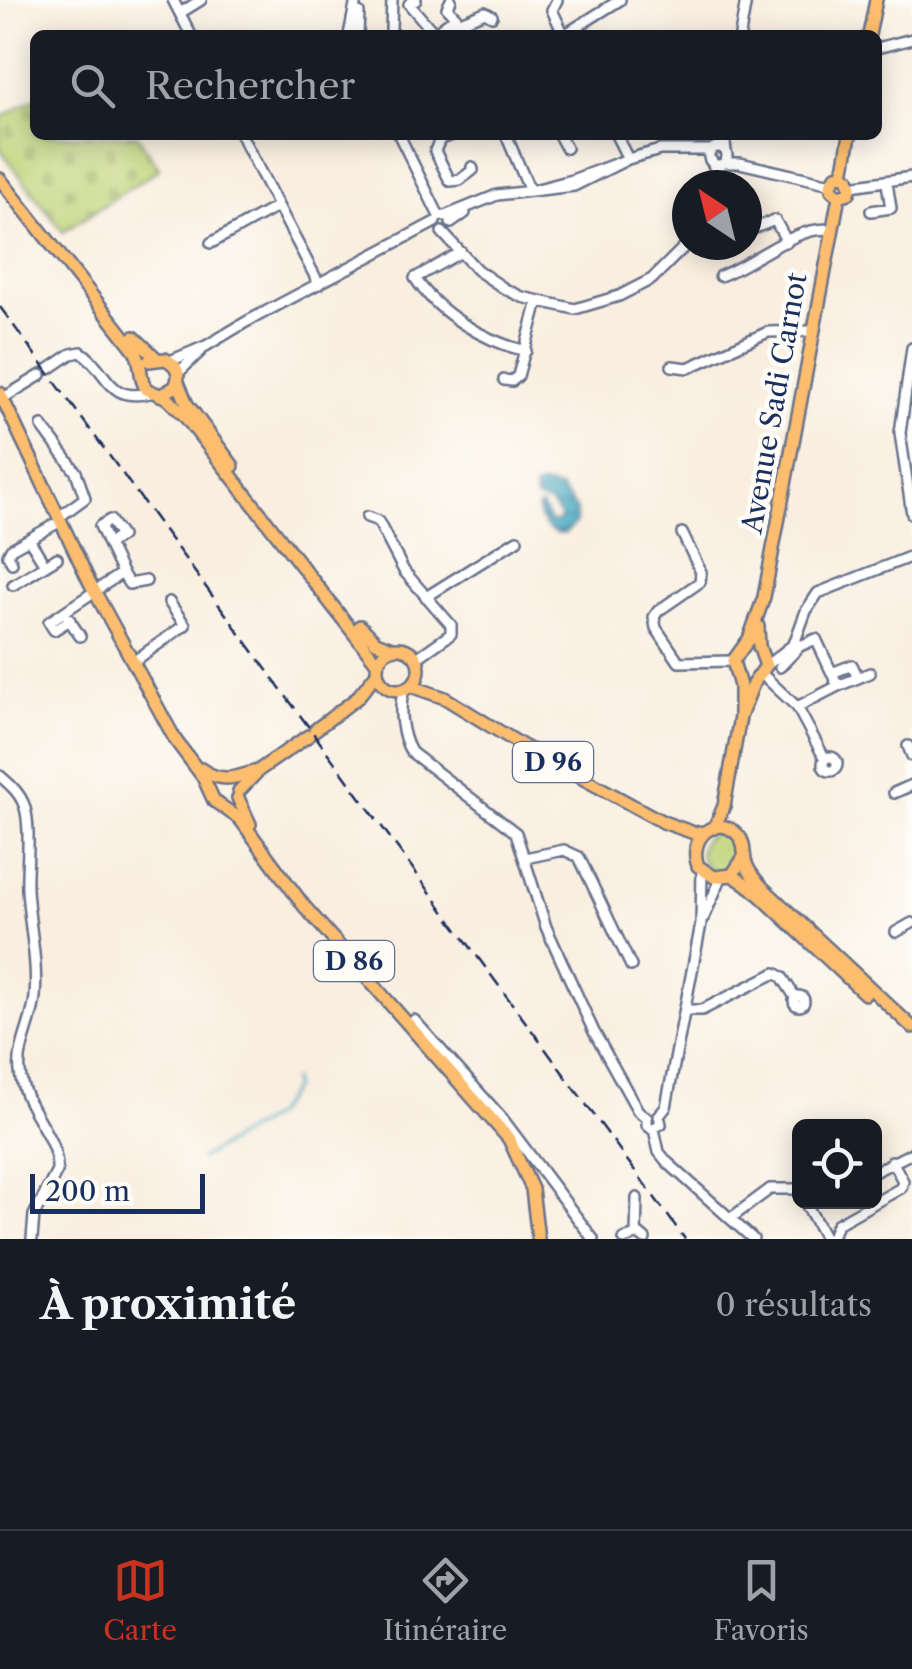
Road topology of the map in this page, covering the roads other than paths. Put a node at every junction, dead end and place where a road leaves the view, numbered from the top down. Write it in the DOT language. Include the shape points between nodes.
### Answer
graph roads {
  1 [pos="174,0"];
  2 [pos="201,0"];
  3 [pos="358,0"];
  4 [pos="392,0"];
  5 [pos="416,0"];
  6 [pos="451,0"];
  7 [pos="557,0"];
  8 [pos="620,0"];
  9 [pos="746,0"];
  10 [pos="876,0"];
  11 [pos="180,13"];
  12 [pos="492,16"];
  13 [pos="459,22"];
  14 [pos="391,28"];
  15 [pos="188,30"];
  16 [pos="350,30"];
  17 [pos="358,30"];
  18 [pos="431,30"];
  19 [pos="438,30"];
  20 [pos="446,30"];
  21 [pos="461,30"];
  22 [pos="562,30"];
  23 [pos="571,30"];
  24 [pos="741,30"];
  25 [pos="870,30"];
  26 [pos="912,39"];
  27 [pos="882,47"];
  28 [pos="244,140"];
  29 [pos="401,140"];
  30 [pos="440,140"];
  31 [pos="508,140"];
  32 [pos="562,140"];
  33 [pos="618,140"];
  34 [pos="722,140"];
  35 [pos="849,140"];
  36 [pos="566,148"];
  37 [pos="718,158"];
  38 [pos="628,159"];
  39 [pos="0,167"];
  40 [pos="472,167"];
  41 [pos="715,170"];
  42 [pos="842,176"];
  43 [pos="912,178"];
  44 [pos="0,179"];
  45 [pos="887,183"];
  46 [pos="831,184"];
  47 [pos="852,186"];
  48 [pos="530,191"];
  49 [pos="839,196"];
  50 [pos="278,206"];
  51 [pos="871,211"];
  52 [pos="443,224"];
  53 [pos="762,225"];
  54 [pos="832,230"];
  55 [pos="787,242"];
  56 [pos="211,243"];
  57 [pos="459,250"];
  58 [pos="672,259"];
  59 [pos="720,276"];
  60 [pos="319,284"];
  61 [pos="538,301"];
  62 [pos="812,331"];
  63 [pos="206,346"];
  64 [pos="912,348"];
  65 [pos="526,350"];
  66 [pos="156,358"];
  67 [pos="170,361"];
  68 [pos="672,366"];
  69 [pos="142,374"];
  70 [pos="178,378"];
  71 [pos="504,380"];
  72 [pos="120,392"];
  73 [pos="155,394"];
  74 [pos="1,397"];
  75 [pos="42,426"];
  76 [pos="907,448"];
  77 [pos="912,514"];
  78 [pos="367,517"];
  79 [pos="62,523"];
  80 [pos="682,533"];
  81 [pos="29,539"];
  82 [pos="517,540"];
  83 [pos="108,544"];
  84 [pos="912,556"];
  85 [pos="56,558"];
  86 [pos="12,562"];
  87 [pos="44,565"];
  88 [pos="122,573"];
  89 [pos="146,581"];
  90 [pos="13,586"];
  91 [pos="97,589"];
  92 [pos="426,597"];
  93 [pos="169,602"];
  94 [pos="758,620"];
  95 [pos="80,636"];
  96 [pos="392,648"];
  97 [pos="744,648"];
  98 [pos="733,661"];
  99 [pos="134,662"];
  100 [pos="418,664"];
  101 [pos="767,664"];
  102 [pos="377,668"];
  103 [pos="870,673"];
  104 [pos="832,674"];
  105 [pos="738,676"];
  106 [pos="858,678"];
  107 [pos="807,683"];
  108 [pos="838,686"];
  109 [pos="399,688"];
  110 [pos="445,698"];
  111 [pos="814,698"];
  112 [pos="346,707"];
  113 [pos="798,707"];
  114 [pos="740,718"];
  115 [pos="825,759"];
  116 [pos="194,764"];
  117 [pos="0,776"];
  118 [pos="912,785"];
  119 [pos="232,787"];
  120 [pos="212,791"];
  121 [pos="894,794"];
  122 [pos="226,806"];
  123 [pos="724,806"];
  124 [pos="663,822"];
  125 [pos="709,830"];
  126 [pos="730,830"];
  127 [pos="256,837"];
  128 [pos="694,850"];
  129 [pos="525,858"];
  130 [pos="744,858"];
  131 [pos="702,870"];
  132 [pos="726,876"];
  133 [pos="912,923"];
  134 [pos="701,928"];
  135 [pos="896,932"];
  136 [pos="632,966"];
  137 [pos="796,997"];
  138 [pos="685,1010"];
  139 [pos="414,1020"];
  140 [pos="910,1032"];
  141 [pos="658,1116"];
  142 [pos="647,1118"];
  143 [pos="654,1129"];
  144 [pos="912,1154"];
  145 [pos="892,1161"];
  146 [pos="882,1167"];
  147 [pos="792,1188"];
  148 [pos="638,1198"];
  149 [pos="809,1209"];
  150 [pos="731,1218"];
  151 [pos="641,1237"];
  152 [pos="829,1238"];
  153 [pos="32,1239"];
  154 [pos="538,1239"];
  155 [pos="593,1239"];
  156 [pos="624,1239"];
  157 [pos="754,1239"];
  1 -- 11 [label="street"];
  2 -- 11 [label="street"];
  3 -- 16 [label="street"];
  3 -- 17 [label="street"];
  4 -- 14 [label="street"];
  5 -- 18 [label="street" via="409,4"];
  6 -- 19 [label="street" via="447,8 456,17"];
  7 -- 22 [label="street" via="552,10"];
  8 -- 23 [label="street"];
  9 -- 24 [label="street"];
  10 -- 25 [label="main road"];
  11 -- 15 [label="street"];
  12 -- 13 [label="street" via="486,12"];
  13 -- 20 [label="street"];
  13 -- 21 [label="street"];
  26 -- 27 [label="street"];
  28 -- 50 [label="street"];
  29 -- 52 [label="street"];
  30 -- 40 [label="street" via="435,151 450,181"];
  31 -- 48 [label="street"];
  32 -- 36 [label="street"];
  33 -- 38 [label="street"];
  34 -- 37 [label="street"];
  35 -- 42 [label="main road"];
  37 -- 38 [label="street" via="660,150"];
  37 -- 41 [label="street"];
  37 -- 46 [label="street"];
  38 -- 48 [label="street" via="574,186"];
  39 -- 66 [label="main road"];
  42 -- 46 [label="main road"];
  42 -- 47 [label="main road"];
  43 -- 45 [label="street"];
  44 -- 69 [label="main road" via="134,349"];
  45 -- 47 [label="street"];
  45 -- 51 [label="street" via="890,208"];
  46 -- 49 [label="main road"];
  47 -- 49 [label="main road"];
  48 -- 52 [label="street" via="481,204"];
  49 -- 54 [label="main road, Avenue Sadi Carnot"];
  50 -- 56 [label="street"];
  50 -- 60 [label="street"];
  52 -- 57 [label="street"];
  52 -- 60 [label="street"];
  53 -- 55 [label="street" via="776,220"];
  54 -- 55 [label="street" via="818,227"];
  54 -- 62 [label="main road, Avenue Sadi Carnot"];
  55 -- 59 [label="street"];
  57 -- 61 [label="street" via="489,279"];
  57 -- 65 [label="street" via="415,278 465,324"];
  58 -- 61 [label="street" via="619,296 575,309"];
  60 -- 63 [label="street"];
  61 -- 65 [label="street"];
  62 -- 68 [label="street" via="768,332 688,368"];
  62 -- 94 [label="main road, Avenue Sadi Carnot"];
  63 -- 67 [label="street"];
  63 -- 70 [label="street"];
  64 -- 76 [label="street" via="900,433"];
  65 -- 71 [label="street" via="518,376"];
  66 -- 67 [label="main road"];
  66 -- 69 [label="main road"];
  67 -- 70 [label="main road"];
  69 -- 72 [label="street"];
  69 -- 73 [label="main road"];
  70 -- 73 [label="main road" via="171,391"];
  70 -- 96 [label="main road" via="187,404 278,526 370,636"];
  72 -- 73 [label="street"];
  72 -- 74 [label="street" via="81,352"];
  73 -- 102 [label="main road" via="184,414 365,643"];
  74 -- 79 [label="main road"];
  75 -- 79 [label="street" via="76,472 85,498"];
  76 -- 77 [label="street"];
  78 -- 92 [label="street" via="378,521"];
  79 -- 81 [label="street"];
  79 -- 91 [label="main road"];
  80 -- 98 [label="street" via="700,582 658,611 656,628 679,662"];
  81 -- 86 [label="street" via="11,549"];
  81 -- 87 [label="street"];
  82 -- 92 [label="street"];
  83 -- 88 [label="street"];
  84 -- 101 [label="street" via="818,593 800,634"];
  85 -- 87 [label="street"];
  87 -- 90 [label="street"];
  88 -- 89 [label="street" via="130,584"];
  88 -- 91 [label="street"];
  91 -- 95 [label="street" via="67,616"];
  91 -- 99 [label="main road"];
  92 -- 100 [label="street" via="452,630"];
  93 -- 99 [label="street" via="185,625"];
  94 -- 97 [label="main road, Avenue Sadi Carnot"];
  94 -- 101 [label="main road, Avenue Sadi Carnot"];
  96 -- 100 [label="main road" via="409,650"];
  96 -- 102 [label="main road"];
  97 -- 98 [label="main road, Avenue Sadi Carnot"];
  97 -- 101 [label="main road"];
  98 -- 105 [label="main road, Avenue Sadi Carnot"];
  99 -- 116 [label="main road"];
  100 -- 109 [label="main road"];
  100 -- 110 [label="main road, D 96"];
  101 -- 104 [label="street" via="816,639"];
  101 -- 105 [label="main road"];
  101 -- 113 [label="street"];
  101 -- 114 [label="main road, Avenue Sadi Carnot"];
  102 -- 109 [label="main road"];
  102 -- 112 [label="main road"];
  103 -- 106 [label="street"];
  104 -- 106 [label="street" via="852,665"];
  104 -- 108 [label="street"];
  105 -- 114 [label="main road, Avenue Sadi Carnot"];
  106 -- 108 [label="street"];
  107 -- 111 [label="street"];
  108 -- 111 [label="street"];
  109 -- 110 [label="main road, D 96"];
  109 -- 112 [label="main road"];
  109 -- 129 [label="street" via="411,752 513,828"];
  110 -- 124 [label="main road, D 96"];
  111 -- 113 [label="street"];
  112 -- 119 [label="main road"];
  113 -- 115 [label="street"];
  114 -- 123 [label="main road, Avenue Sadi Carnot"];
  116 -- 119 [label="main road"];
  116 -- 120 [label="main road"];
  117 -- 153 [label="street" via="22,800 28,838 36,972 20,1073 58,1163 34,1215"];
  118 -- 121 [label="street"];
  119 -- 120 [label="main road"];
  119 -- 122 [label="main road"];
  119 -- 127 [label="main road, D 86"];
  120 -- 122 [label="main road" via="216,803"];
  122 -- 127 [label="main road, D 86"];
  123 -- 125 [label="main road, Avenue Sadi Carnot"];
  123 -- 126 [label="main road, Avenue Sadi Carnot"];
  124 -- 125 [label="main road, D 96" via="694,833"];
  124 -- 128 [label="main road, D 96"];
  125 -- 126 [label="main road"];
  125 -- 128 [label="main road"];
  126 -- 130 [label="main road" via="744,844"];
  127 -- 154 [label="main road, D 86" via="304,906 498,1124 532,1190"];
  128 -- 131 [label="main road"];
  129 -- 136 [label="street" via="564,850 579,857"];
  129 -- 142 [label="street" via="550,938 594,1032"];
  130 -- 132 [label="main road"];
  130 -- 140 [label="main road" via="762,886"];
  131 -- 132 [label="main road"];
  131 -- 134 [label="street"];
  132 -- 134 [label="street"];
  132 -- 140 [label="main road" via="774,908"];
  133 -- 135 [label="street"];
  134 -- 138 [label="street"];
  137 -- 138 [label="street" via="775,973 702,1010"];
  138 -- 141 [label="street" via="666,1107"];
  139 -- 155 [label="street" via="502,1118"];
  141 -- 142 [label="street"];
  141 -- 143 [label="street" via="661,1124"];
  142 -- 143 [label="street"];
  143 -- 150 [label="street" via="658,1152"];
  144 -- 145 [label="street"];
  145 -- 146 [label="street"];
  145 -- 152 [label="street" via="904,1181 901,1188 837,1224"];
  147 -- 150 [label="street" via="772,1188"];
  148 -- 151 [label="street"];
  149 -- 152 [label="street"];
  150 -- 157 [label="street"];
  151 -- 156 [label="street"];
}
